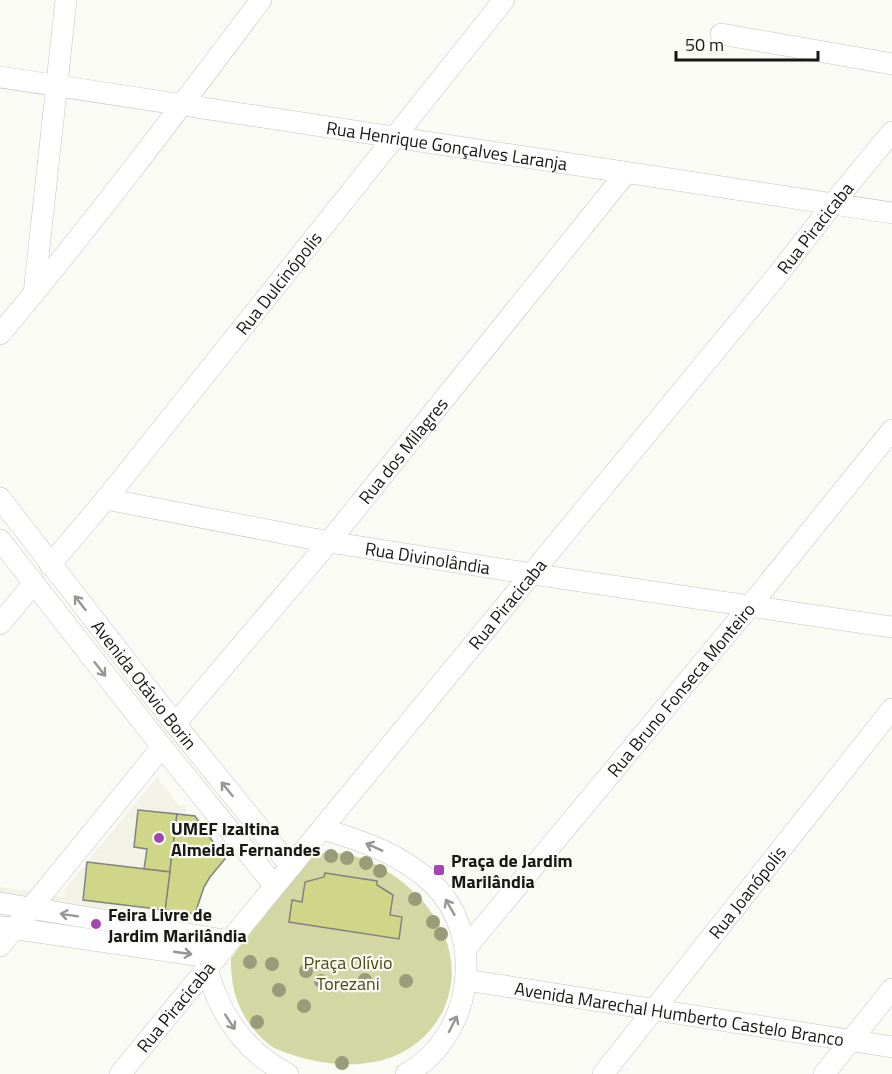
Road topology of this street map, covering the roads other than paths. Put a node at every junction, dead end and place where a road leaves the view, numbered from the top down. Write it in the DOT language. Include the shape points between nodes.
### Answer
graph roads {
  1 [pos="66,0"];
  2 [pos="261,0"];
  3 [pos="504,0"];
  4 [pos="720,34"];
  5 [pos="892,64"];
  6 [pos="0,77"];
  7 [pos="57,86"];
  8 [pos="182,106"];
  9 [pos="892,132"];
  10 [pos="394,136"];
  11 [pos="626,173"];
  12 [pos="832,205"];
  13 [pos="892,213"];
  14 [pos="34,294"];
  15 [pos="0,334"];
  16 [pos="892,430"];
  17 [pos="0,498"];
  18 [pos="106,499"];
  19 [pos="0,540"];
  20 [pos="329,542"];
  21 [pos="50,565"];
  22 [pos="532,574"];
  23 [pos="34,583"];
  24 [pos="750,606"];
  25 [pos="0,624"];
  26 [pos="892,627"];
  27 [pos="892,709"];
  28 [pos="175,724"];
  29 [pos="162,747"];
  30 [pos="322,829"];
  31 [pos="291,867"];
  32 [pos="274,885"];
  33 [pos="0,903"];
  34 [pos="31,908"];
  35 [pos="7,928"];
  36 [pos="230,941"];
  37 [pos="0,946"];
  38 [pos="466,948"];
  39 [pos="212,963"];
  40 [pos="466,980"];
  41 [pos="892,989"];
  42 [pos="654,1009"];
  43 [pos="850,1041"];
  44 [pos="892,1047"];
  45 [pos="430,1067"];
  46 [pos="120,1074"];
  47 [pos="288,1074"];
  48 [pos="406,1074"];
  49 [pos="603,1074"];
  50 [pos="824,1074"];
  1 -- 7 [label="street"];
  2 -- 8 [label="street"];
  3 -- 10 [label="street, Rua Dulcinópolis"];
  4 -- 5 [label="street"];
  6 -- 7 [label="street, Rua Henrique Gonçalves Laranja"];
  7 -- 8 [label="street, Rua Henrique Gonçalves Laranja"];
  7 -- 14 [label="street"];
  8 -- 10 [label="street, Rua Henrique Gonçalves Laranja"];
  8 -- 14 [label="street"];
  9 -- 12 [label="street, Rua Piracicaba"];
  10 -- 11 [label="street, Rua Henrique Gonçalves Laranja"];
  10 -- 18 [label="street, Rua Dulcinópolis"];
  11 -- 12 [label="street, Rua Henrique Gonçalves Laranja"];
  11 -- 20 [label="street, Rua dos Milagres"];
  12 -- 13 [label="street, Rua Henrique Gonçalves Laranja"];
  12 -- 22 [label="street, Rua Piracicaba"];
  14 -- 15 [label="street"];
  16 -- 24 [label="street, Rua Bruno Fonseca Monteiro"];
  17 -- 21 [label="street, Avenida Otávio Borin"];
  18 -- 20 [label="street, Rua Divinolândia"];
  18 -- 21 [label="street, Rua Dulcinópolis"];
  19 -- 23 [label="street, Avenida Otávio Borin"];
  20 -- 22 [label="street, Rua Divinolândia"];
  20 -- 28 [label="street, Rua dos Milagres"];
  28 -- 21 [label="street, Avenida Otávio Borin, one-way"];
  22 -- 24 [label="street, Rua Divinolândia"];
  22 -- 30 [label="street, Rua Piracicaba"];
  23 -- 25 [label="street"];
  23 -- 29 [label="street, Avenida Otávio Borin, one-way"];
  24 -- 26 [label="street, Rua Divinolândia"];
  24 -- 38 [label="street, Rua Bruno Fonseca Monteiro"];
  27 -- 42 [label="street, Rua Joanópolis"];
  31 -- 28 [label="street, Avenida Otávio Borin, one-way"];
  29 -- 32 [label="street, Avenida Otávio Borin"];
  29 -- 34 [label="street"];
  30 -- 31 [label="street, Rua Piracicaba"];
  38 -- 30 [label="street, one-way" via="451,907 433,884 384,852"];
  31 -- 32 [label="street, Rua Piracicaba"];
  32 -- 36 [label="street, Rua Piracicaba"];
  33 -- 34 [label="street"];
  34 -- 35 [label="street"];
  36 -- 34 [label="street, one-way"];
  35 -- 37 [label="street"];
  35 -- 39 [label="street, one-way"];
  36 -- 39 [label="street, Rua Piracicaba"];
  38 -- 40 [label="street"];
  39 -- 46 [label="street, Rua Piracicaba"];
  39 -- 47 [label="street, one-way" via="218,1002 237,1032 263,1059"];
  40 -- 42 [label="street, Avenida Marechal Humberto Castelo Branco"];
  45 -- 40 [label="street, one-way" via="457,1016"];
  41 -- 43 [label="street"];
  42 -- 43 [label="street, Avenida Marechal Humberto Castelo Branco"];
  42 -- 49 [label="street, Rua Joanópolis"];
  43 -- 44 [label="street, Avenida Marechal Humberto Castelo Branco"];
  43 -- 50 [label="street"];
  45 -- 48 [label="street"];
}
